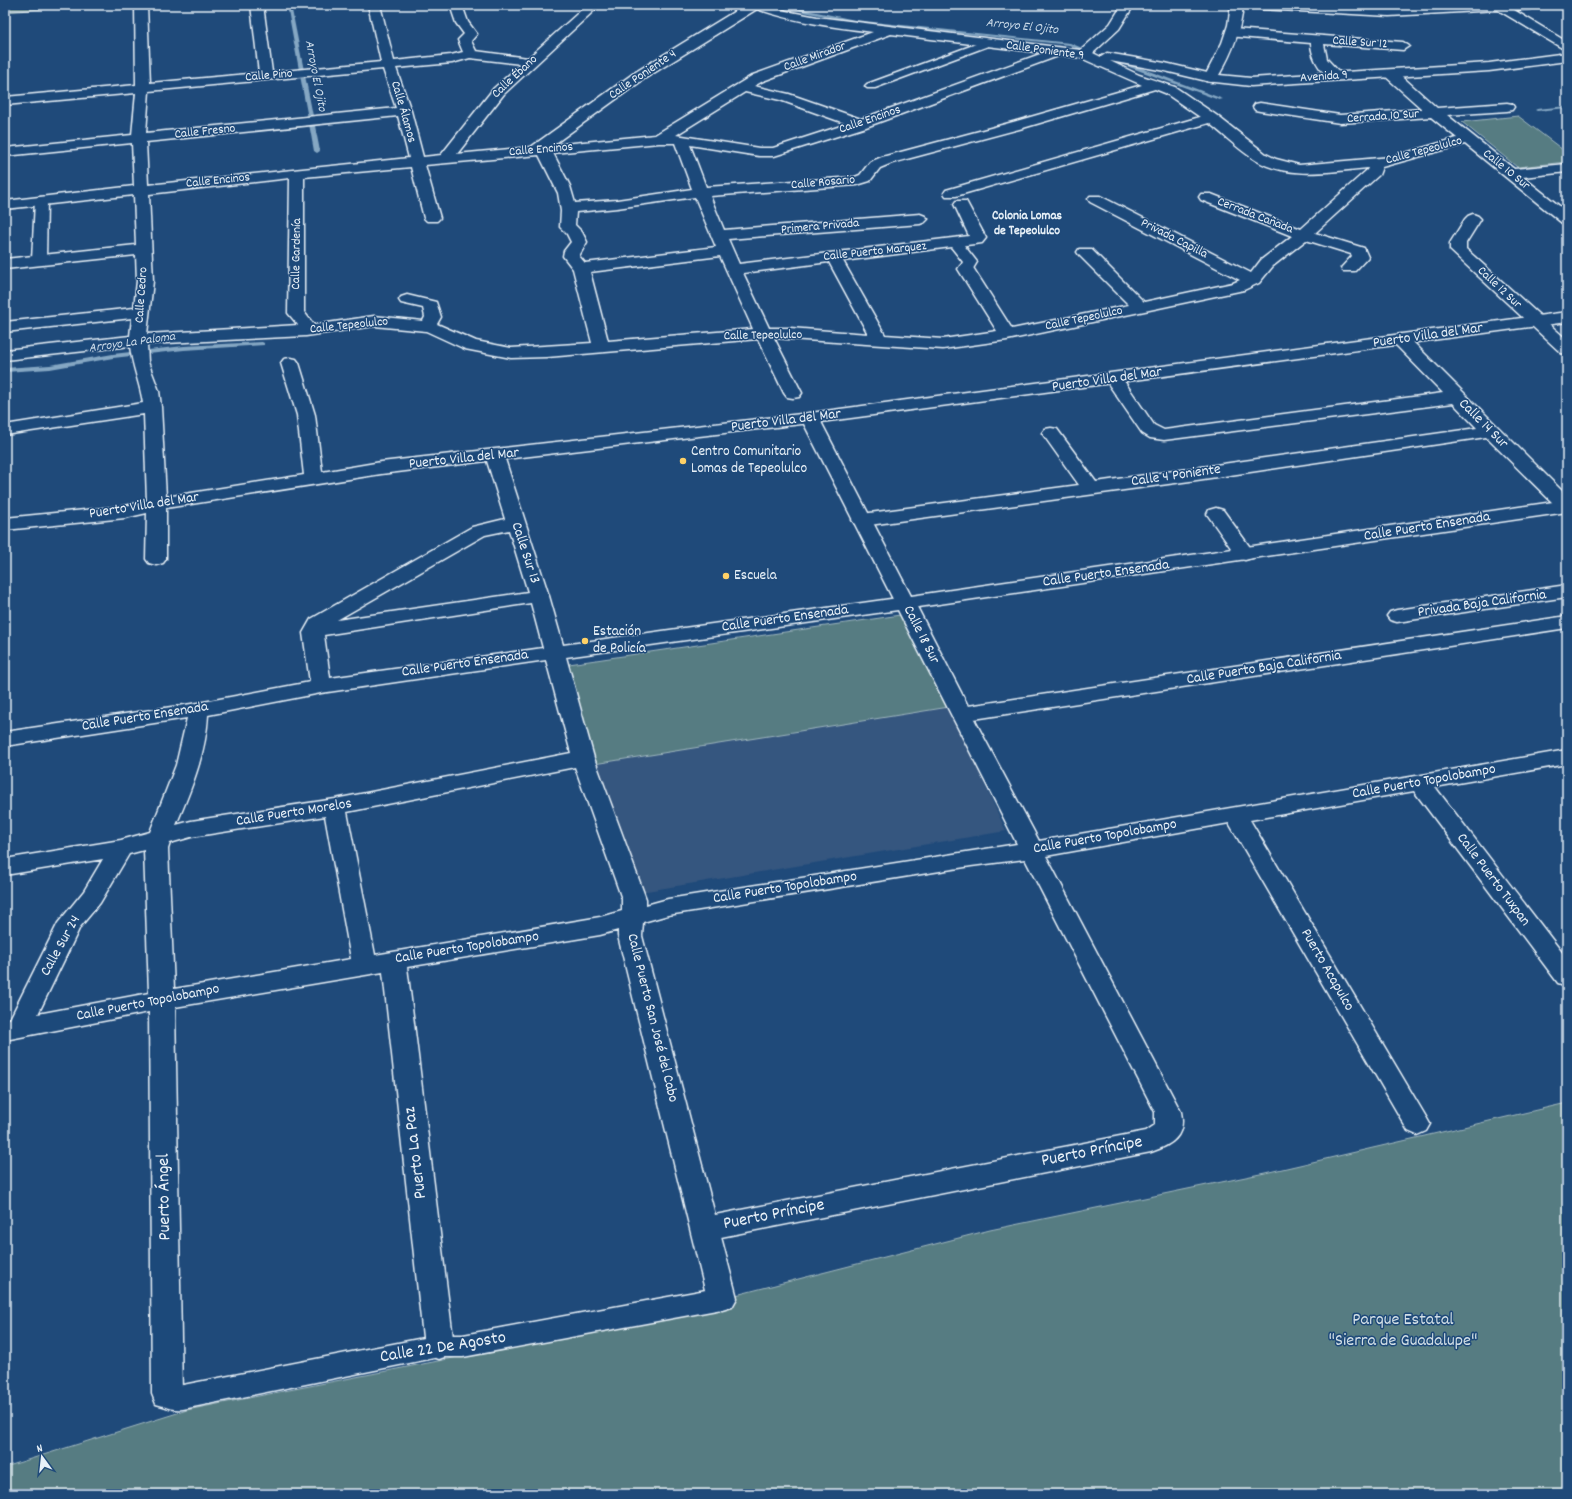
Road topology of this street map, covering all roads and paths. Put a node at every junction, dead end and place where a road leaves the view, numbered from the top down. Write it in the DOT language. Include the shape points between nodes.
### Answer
graph roads {
  1 [pos="141,5"];
  2 [pos="257,5"];
  3 [pos="374,5"];
  4 [pos="456,5"];
  5 [pos="594,5"];
  6 [pos="754,5"];
  7 [pos="758,5"];
  8 [pos="1128,5"];
  9 [pos="1237,5"];
  10 [pos="1262,5"];
  11 [pos="1532,5"];
  12 [pos="1501,7"];
  13 [pos="890,30"];
  14 [pos="1234,33"];
  15 [pos="1317,39"];
  16 [pos="987,43"];
  17 [pos="1403,46"];
  18 [pos="1567,47"];
  19 [pos="1060,51"];
  20 [pos="469,54"];
  21 [pos="1084,54"];
  22 [pos="1567,57"];
  23 [pos="532,62"];
  24 [pos="388,65"];
  25 [pos="1390,73"];
  26 [pos="1336,76"];
  27 [pos="266,77"];
  28 [pos="1211,78"];
  29 [pos="1156,84"];
  30 [pos="871,86"];
  31 [pos="143,88"];
  32 [pos="741,88"];
  33 [pos="5,101"];
  34 [pos="1260,107"];
  35 [pos="1507,107"];
  36 [pos="404,111"];
  37 [pos="1436,113"];
  38 [pos="1212,118"];
  39 [pos="861,124"];
  40 [pos="140,138"];
  41 [pos="659,139"];
  42 [pos="681,139"];
  43 [pos="1469,139"];
  44 [pos="540,150"];
  45 [pos="5,152"];
  46 [pos="446,158"];
  47 [pos="417,160"];
  48 [pos="1376,163"];
  49 [pos="1567,168"];
  50 [pos="297,172"];
  51 [pos="1512,174"];
  52 [pos="142,190"];
  53 [pos="699,192"];
  54 [pos="1206,197"];
  55 [pos="1095,199"];
  56 [pos="41,201"];
  57 [pos="5,205"];
  58 [pos="568,208"];
  59 [pos="432,218"];
  60 [pos="920,219"];
  61 [pos="1473,219"];
  62 [pos="1567,220"];
  63 [pos="719,235"];
  64 [pos="1303,235"];
  65 [pos="955,243"];
  66 [pos="144,249"];
  67 [pos="725,251"];
  68 [pos="1086,252"];
  69 [pos="834,256"];
  70 [pos="39,260"];
  71 [pos="5,264"];
  72 [pos="581,268"];
  73 [pos="1349,268"];
  74 [pos="733,269"];
  75 [pos="966,269"];
  76 [pos="1253,280"];
  77 [pos="407,300"];
  78 [pos="1140,307"];
  79 [pos="140,312"];
  80 [pos="1567,317"];
  81 [pos="1536,322"];
  82 [pos="428,326"];
  83 [pos="5,327"];
  84 [pos="306,331"];
  85 [pos="763,334"];
  86 [pos="1007,335"];
  87 [pos="138,340"];
  88 [pos="880,340"];
  89 [pos="1401,340"];
  90 [pos="601,347"];
  91 [pos="1567,349"];
  92 [pos="5,355"];
  93 [pos="290,363"];
  94 [pos="1114,379"];
  95 [pos="793,393"];
  96 [pos="1456,397"];
  97 [pos="152,407"];
  98 [pos="810,418"];
  99 [pos="5,430"];
  100 [pos="1490,431"];
  101 [pos="1051,433"];
  102 [pos="495,456"];
  103 [pos="314,478"];
  104 [pos="1091,488"];
  105 [pos="157,505"];
  106 [pos="1567,506"];
  107 [pos="1216,514"];
  108 [pos="862,520"];
  109 [pos="515,523"];
  110 [pos="5,524"];
  111 [pos="1246,554"];
  112 [pos="156,559"];
  113 [pos="1567,591"];
  114 [pos="539,596"];
  115 [pos="905,603"];
  116 [pos="1397,616"];
  117 [pos="1567,622"];
  118 [pos="314,630"];
  119 [pos="553,651"];
  120 [pos="321,686"];
  121 [pos="198,710"];
  122 [pos="961,714"];
  123 [pos="5,739"];
  124 [pos="1567,757"];
  125 [pos="583,758"];
  126 [pos="1419,782"];
  127 [pos="335,807"];
  128 [pos="1236,815"];
  129 [pos="159,837"];
  130 [pos="121,848"];
  131 [pos="1033,850"];
  132 [pos="5,867"];
  133 [pos="632,916"];
  134 [pos="394,960"];
  135 [pos="364,965"];
  136 [pos="1567,978"];
  137 [pos="162,1000"];
  138 [pos="12,1029"];
  139 [pos="1417,1124"];
  140 [pos="705,1228"];
  141 [pos="722,1298"];
  142 [pos="438,1346"];
  143 [pos="167,1394"];
  1 -- 31 [label="street, Calle Cedro"];
  2 -- 27 [label="street"];
  3 -- 24 [label="street, Calle Álamos"];
  4 -- 20 [label="street" via="462,23 472,34 464,40"];
  5 -- 23 [label="street, Calle Ébano"];
  6 -- 44 [label="street, Calle Poniente 4" via="639,76"];
  7 -- 13 [label="street, Calle Poniente 9" via="798,18"];
  8 -- 21 [label="street" via="1106,36"];
  9 -- 14 [label="street"];
  10 -- 12 [label="street" via="1389,12"];
  11 -- 12 [label="street"];
  12 -- 18 [label="street"];
  13 -- 16 [label="street, Calle Poniente 9"];
  13 -- 32 [label="street, Calle Mirador" via="776,71"];
  14 -- 15 [label="street, Calle Sur 12"];
  14 -- 28 [label="street"];
  15 -- 17 [label="street, Calle Sur 12"];
  15 -- 26 [label="street, Calle Sur 12" via="1319,60"];
  16 -- 19 [label="street, Calle Poniente 9"];
  16 -- 30 [label="street"];
  19 -- 21 [label="street, Calle Poniente 9"];
  19 -- 39 [label="street, Calle Encinos"];
  20 -- 23 [label="street, Calle Pino"];
  20 -- 24 [label="street, Calle Pino" via="456,58"];
  21 -- 28 [label="street, Avenida 9"];
  21 -- 29 [label="street, Calle Poniente 9" via="1134,78"];
  22 -- 25 [label="street, Avenida 9" via="1489,67"];
  23 -- 46 [label="street, Calle Ébano" via="489,102"];
  24 -- 27 [label="street, Calle Pino"];
  24 -- 36 [label="street, Calle Álamos"];
  25 -- 26 [label="street, Avenida 9"];
  25 -- 37 [label="street, Calle 10 Sur"];
  26 -- 28 [label="street, Avenida 9" via="1252,82"];
  27 -- 31 [label="street, Calle Pino"];
  29 -- 38 [label="street, Calle Poniente 9" via="1175,92"];
  29 -- 53 [label="street, Calle Rosario" via="887,160 875,165 865,178 857,181"];
  31 -- 33 [label="street, Calle Pino"];
  31 -- 40 [label="street, Calle Cedro"];
  32 -- 39 [label="street, Calle Mirador" via="784,97"];
  32 -- 41 [label="street, Calle Mirador"];
  34 -- 37 [label="street, Cerrada 10 Sur" via="1340,119"];
  35 -- 37 [label="street, Cerrada 10 Sur"];
  36 -- 40 [label="street, Calle Fresno"];
  36 -- 47 [label="street, Calle Álamos"];
  37 -- 43 [label="street, Calle 10 Sur"];
  38 -- 48 [label="street, Calle Poniente 9" via="1261,157 1284,166 1307,169"];
  38 -- 65 [label="street, Calle Puerto Marquez" via="956,199 978,239"];
  39 -- 42 [label="street, Calle Encinos" via="770,152"];
  40 -- 45 [label="street, Calle Fresno"];
  40 -- 52 [label="street, Calle Cedro"];
  41 -- 42 [label="street, Calle Encinos"];
  41 -- 44 [label="street, Calle Encinos"];
  42 -- 53 [label="street"];
  43 -- 48 [label="street, Calle Tepeolulco" via="1392,161"];
  43 -- 51 [label="street, Calle 10 Sur"];
  44 -- 46 [label="street, Calle Encinos"];
  44 -- 58 [label="street" via="559,174"];
  46 -- 47 [label="street, Calle Encinos"];
  47 -- 50 [label="street, Calle Encinos"];
  47 -- 59 [label="street, Calle Álamos"];
  48 -- 64 [label="street, Calle Tepeolulco" via="1374,172"];
  49 -- 51 [label="street"];
  50 -- 52 [label="street, Calle Encinos"];
  50 -- 84 [label="street, Calle Gardenía" via="296,313 306,324"];
  51 -- 62 [label="street, Calle 10 Sur"];
  52 -- 56 [label="street, Calle Encinos"];
  52 -- 66 [label="street, Calle Cedro"];
  53 -- 58 [label="street, Calle Rosario"];
  53 -- 63 [label="street"];
  54 -- 64 [label="street, Cerrada Cañada"];
  55 -- 76 [label="street, Privada Capilla"];
  56 -- 57 [label="street, Calle Encinos"];
  56 -- 70 [label="street"];
  58 -- 72 [label="street" via="568,227 579,242 571,256"];
  60 -- 63 [label="street, Primera Privada"];
  61 -- 81 [label="street, Calle 12 Sur" via="1458,243 1458,250"];
  63 -- 67 [label="street"];
  64 -- 73 [label="street, Cerrada Cañada" via="1358,251 1360,257"];
  64 -- 76 [label="street, Calle Tepeolulco" via="1267,263"];
  65 -- 69 [label="street, Calle Puerto Marquez"];
  65 -- 75 [label="street" via="970,262"];
  66 -- 70 [label="street"];
  66 -- 79 [label="street, Calle Cedro" via="145,281"];
  67 -- 72 [label="street"];
  67 -- 74 [label="street"];
  68 -- 78 [label="street"];
  69 -- 74 [label="street, Calle Puerto Marquez"];
  69 -- 88 [label="street"];
  70 -- 71 [label="street"];
  72 -- 90 [label="street"];
  74 -- 85 [label="street"];
  75 -- 86 [label="street"];
  76 -- 78 [label="street, Calle Tepeolulco" via="1238,287"];
  77 -- 82 [label="street" via="430,305 433,317"];
  78 -- 86 [label="street, Calle Tepeolulco"];
  79 -- 83 [label="street"];
  79 -- 87 [label="street, Calle Cedro"];
  80 -- 81 [label="street, Puerto Villa del Mar"];
  81 -- 89 [label="street, Puerto Villa del Mar"];
  81 -- 91 [label="street, Calle 12 Sur"];
  82 -- 84 [label="street, Calle Tepeolulco" via="374,321"];
  82 -- 90 [label="street, Calle Tepeolulco" via="472,345 511,353"];
  84 -- 87 [label="street, Calle Tepeolulco"];
  85 -- 88 [label="street, Calle Tepeolulco" via="790,333"];
  85 -- 90 [label="street, Calle Tepeolulco"];
  85 -- 95 [label="street"];
  86 -- 88 [label="street, Calle Tepeolulco" via="943,344"];
  87 -- 92 [label="street, Calle Tepeolulco"];
  87 -- 97 [label="street, Calle Cedro" via="140,362 150,391"];
  89 -- 94 [label="street, Puerto Villa del Mar"];
  89 -- 96 [label="street, Calle 14 Sur"];
  93 -- 103 [label="street" via="306,415"];
  94 -- 96 [label="street" via="1148,429 1164,435"];
  94 -- 98 [label="street, Puerto Villa del Mar"];
  96 -- 100 [label="street, Calle 14 Sur"];
  97 -- 99 [label="street"];
  97 -- 105 [label="street, Calle Cedro"];
  98 -- 102 [label="street, Puerto Villa del Mar"];
  98 -- 108 [label="street, Calle 18 Sur"];
  100 -- 104 [label="street, Calle 4 Poniente"];
  100 -- 106 [label="street, Calle 14 Sur"];
  101 -- 104 [label="street"];
  102 -- 103 [label="street, Puerto Villa del Mar"];
  102 -- 109 [label="street, Calle Sur 13"];
  103 -- 105 [label="street, Puerto Villa del Mar"];
  104 -- 108 [label="street, Calle 4 Poniente"];
  105 -- 110 [label="street, Puerto Villa del Mar" via="125,512"];
  105 -- 112 [label="street, Calle Cedro"];
  106 -- 111 [label="street, Calle Puerto Ensenada"];
  107 -- 111 [label="street"];
  108 -- 115 [label="street, Calle 18 Sur"];
  109 -- 114 [label="street, Calle Sur 13"];
  109 -- 118 [label="street" via="479,532 329,616 318,623"];
  111 -- 115 [label="street, Calle Puerto Ensenada"];
  113 -- 116 [label="street, Privada Baja California"];
  114 -- 118 [label="street"];
  114 -- 119 [label="street, Calle Sur 13"];
  115 -- 119 [label="street, Calle Puerto Ensenada"];
  115 -- 122 [label="street, Calle 18 Sur"];
  117 -- 122 [label="street, Calle Puerto Baja California"];
  118 -- 120 [label="street"];
  119 -- 120 [label="street, Calle Puerto Ensenada"];
  119 -- 125 [label="street, Calle Puerto San José del Cabo"];
  120 -- 121 [label="street, Calle Puerto Ensenada"];
  121 -- 123 [label="street, Calle Puerto Ensenada"];
  121 -- 129 [label="street" via="198,724 191,749"];
  122 -- 131 [label="street, Calle 18 Sur"];
  124 -- 126 [label="street, Calle Puerto Topolobampo"];
  125 -- 127 [label="street, Calle Puerto Morelos"];
  125 -- 133 [label="street, Calle Puerto San José del Cabo" via="634,899 635,910"];
  126 -- 128 [label="street, Calle Puerto Topolobampo"];
  126 -- 136 [label="street, Calle Puerto Tuxpan"];
  127 -- 129 [label="street, Calle Puerto Morelos" via="190,829"];
  127 -- 135 [label="street"];
  128 -- 131 [label="street, Calle Puerto Topolobampo"];
  128 -- 139 [label="street, Puerto Acapulco"];
  129 -- 130 [label="street, Calle Puerto Morelos"];
  129 -- 137 [label="street, Puerto Ángel" via="156,849"];
  130 -- 132 [label="street, Calle Puerto Morelos"];
  130 -- 138 [label="street, Calle Sur 24" via="92,897 70,924"];
  131 -- 133 [label="street, Calle Puerto Topolobampo" via="668,907"];
  131 -- 140 [label="street, Puerto Príncipe" via="1168,1112 1170,1121 1164,1135 1151,1141"];
  133 -- 134 [label="street, Calle Puerto Topolobampo" via="600,926"];
  133 -- 140 [label="street, Calle Puerto San José del Cabo" via="630,936"];
  134 -- 135 [label="street, Calle Puerto Topolobampo"];
  134 -- 142 [label="street, Puerto La Paz"];
  135 -- 137 [label="street, Calle Puerto Topolobampo"];
  137 -- 138 [label="street, Calle Puerto Topolobampo"];
  137 -- 143 [label="street, Puerto Ángel"];
  140 -- 141 [label="street, Calle Puerto San José del Cabo"];
  141 -- 142 [label="street, Calle 22 De Agosto" via="464,1346"];
  142 -- 143 [label="street, Calle 22 De Agosto" via="183,1397 172,1398"];
}
